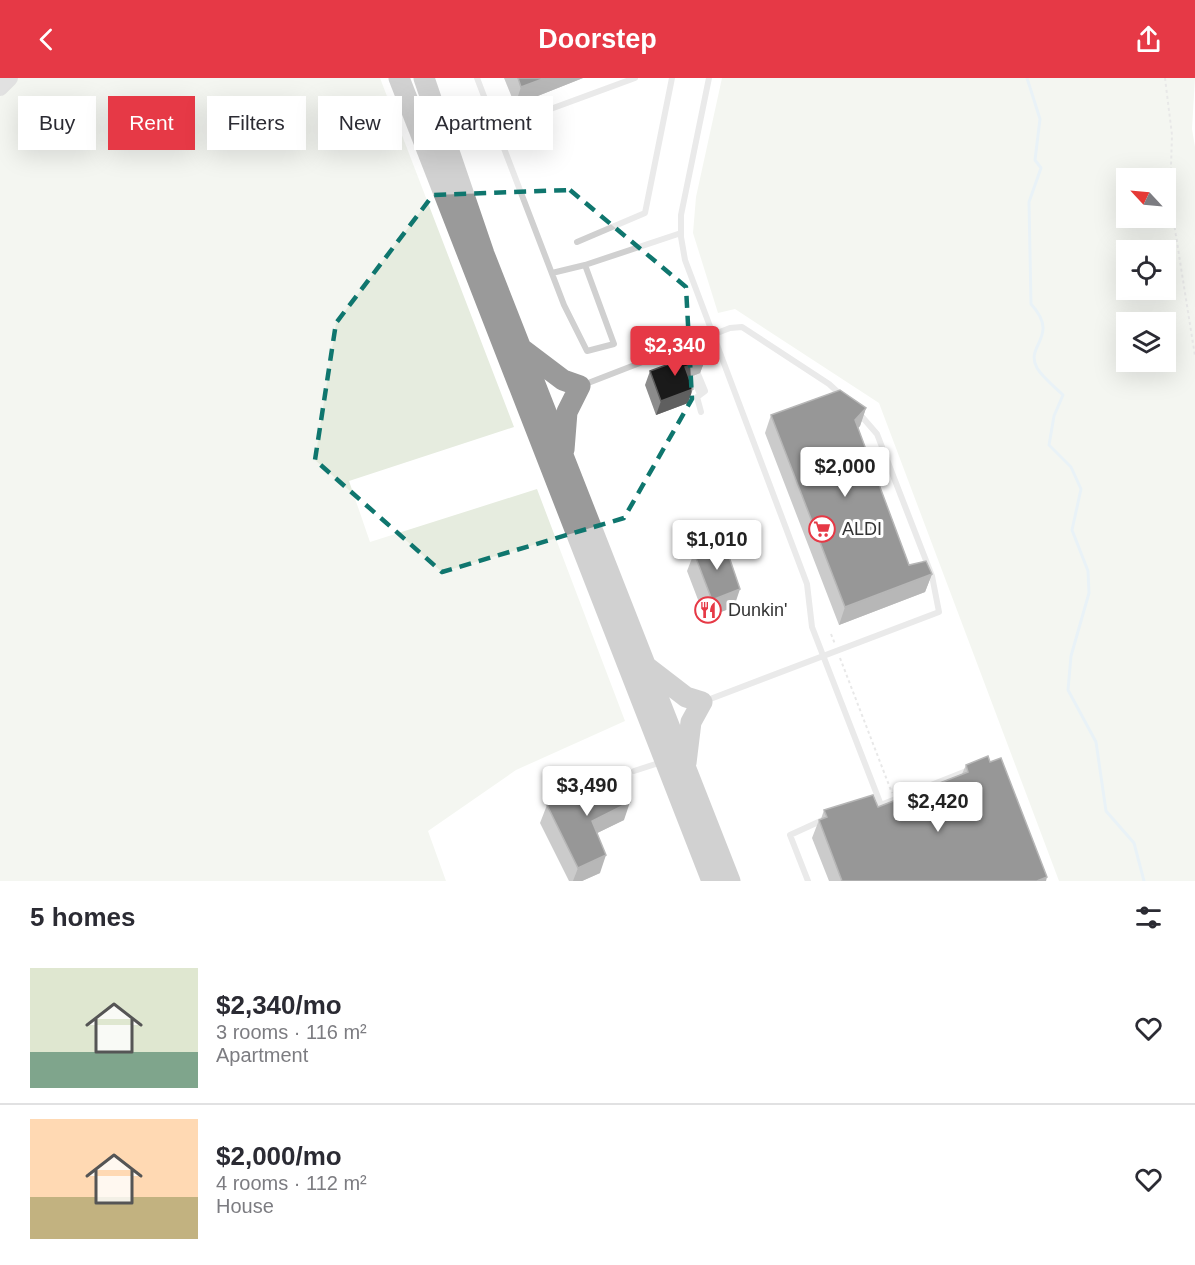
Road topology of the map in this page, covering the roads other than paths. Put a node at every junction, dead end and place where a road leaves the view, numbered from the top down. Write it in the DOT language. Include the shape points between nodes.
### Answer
graph roads {
  1 [pos="10,78"];
  2 [pos="399,78"];
  3 [pos="424,78"];
  4 [pos="477,78"];
  5 [pos="635,78"];
  6 [pos="672,78"];
  7 [pos="709,78"];
  8 [pos="0,88"];
  9 [pos="484,96"];
  10 [pos="553,108"];
  11 [pos="504,150"];
  12 [pos="681,233"];
  13 [pos="577,242"];
  14 [pos="585,265"];
  15 [pos="552,273"];
  16 [pos="713,335"];
  17 [pos="521,348"];
  18 [pos="580,386"];
  19 [pos="694,396"];
  20 [pos="844,398"];
  21 [pos="851,405"];
  22 [pos="701,412"];
  23 [pos="564,456"];
  24 [pos="824,656"];
  25 [pos="646,666"];
  26 [pos="702,702"];
  27 [pos="665,761"];
  28 [pos="978,766"];
  29 [pos="685,767"];
  30 [pos="634,771"];
  31 [pos="881,805"];
  32 [pos="867,810"];
  33 [pos="834,816"];
  34 [pos="712,881"];
  35 [pos="730,881"];
  36 [pos="808,881"];
  1 -- 8 [label="street"];
  2 -- 27 [label="highway"];
  3 -- 17 [label="highway" via="484,254"];
  4 -- 9 [label="lane"];
  5 -- 10 [label="lane"];
  6 -- 13 [label="lane" via="645,213"];
  7 -- 12 [label="lane" via="684,194"];
  11 -- 15 [label="lane"];
  12 -- 14 [label="lane"];
  12 -- 16 [label="lane" via="690,278"];
  14 -- 15 [label="lane"];
  14 -- 15 [label="lane" via="614,344 587,351"];
  16 -- 18 [label="lane"];
  16 -- 20 [label="lane" via="742,327"];
  16 -- 24 [label="lane" via="807,584 812,627"];
  17 -- 18 [label="highway" via="563,380"];
  17 -- 23 [label="highway"];
  18 -- 23 [label="highway" via="567,412"];
  19 -- 19 [label="lane" via="705,391 692,376"];
  19 -- 22 [label="lane"];
  21 -- 24 [label="lane" via="877,434 932,576 939,612"];
  23 -- 25 [label="highway"];
  24 -- 26 [label="lane"];
  24 -- 31 [label="lane"];
  25 -- 26 [label="highway" via="686,697"];
  25 -- 29 [label="highway"];
  26 -- 29 [label="highway" via="691,722"];
  27 -- 30 [label="lane"];
  27 -- 34 [label="highway"];
  28 -- 31 [label="lane"];
  29 -- 35 [label="highway"];
  31 -- 32 [label="lane"];
  33 -- 36 [label="lane" via="790,835"];
}
